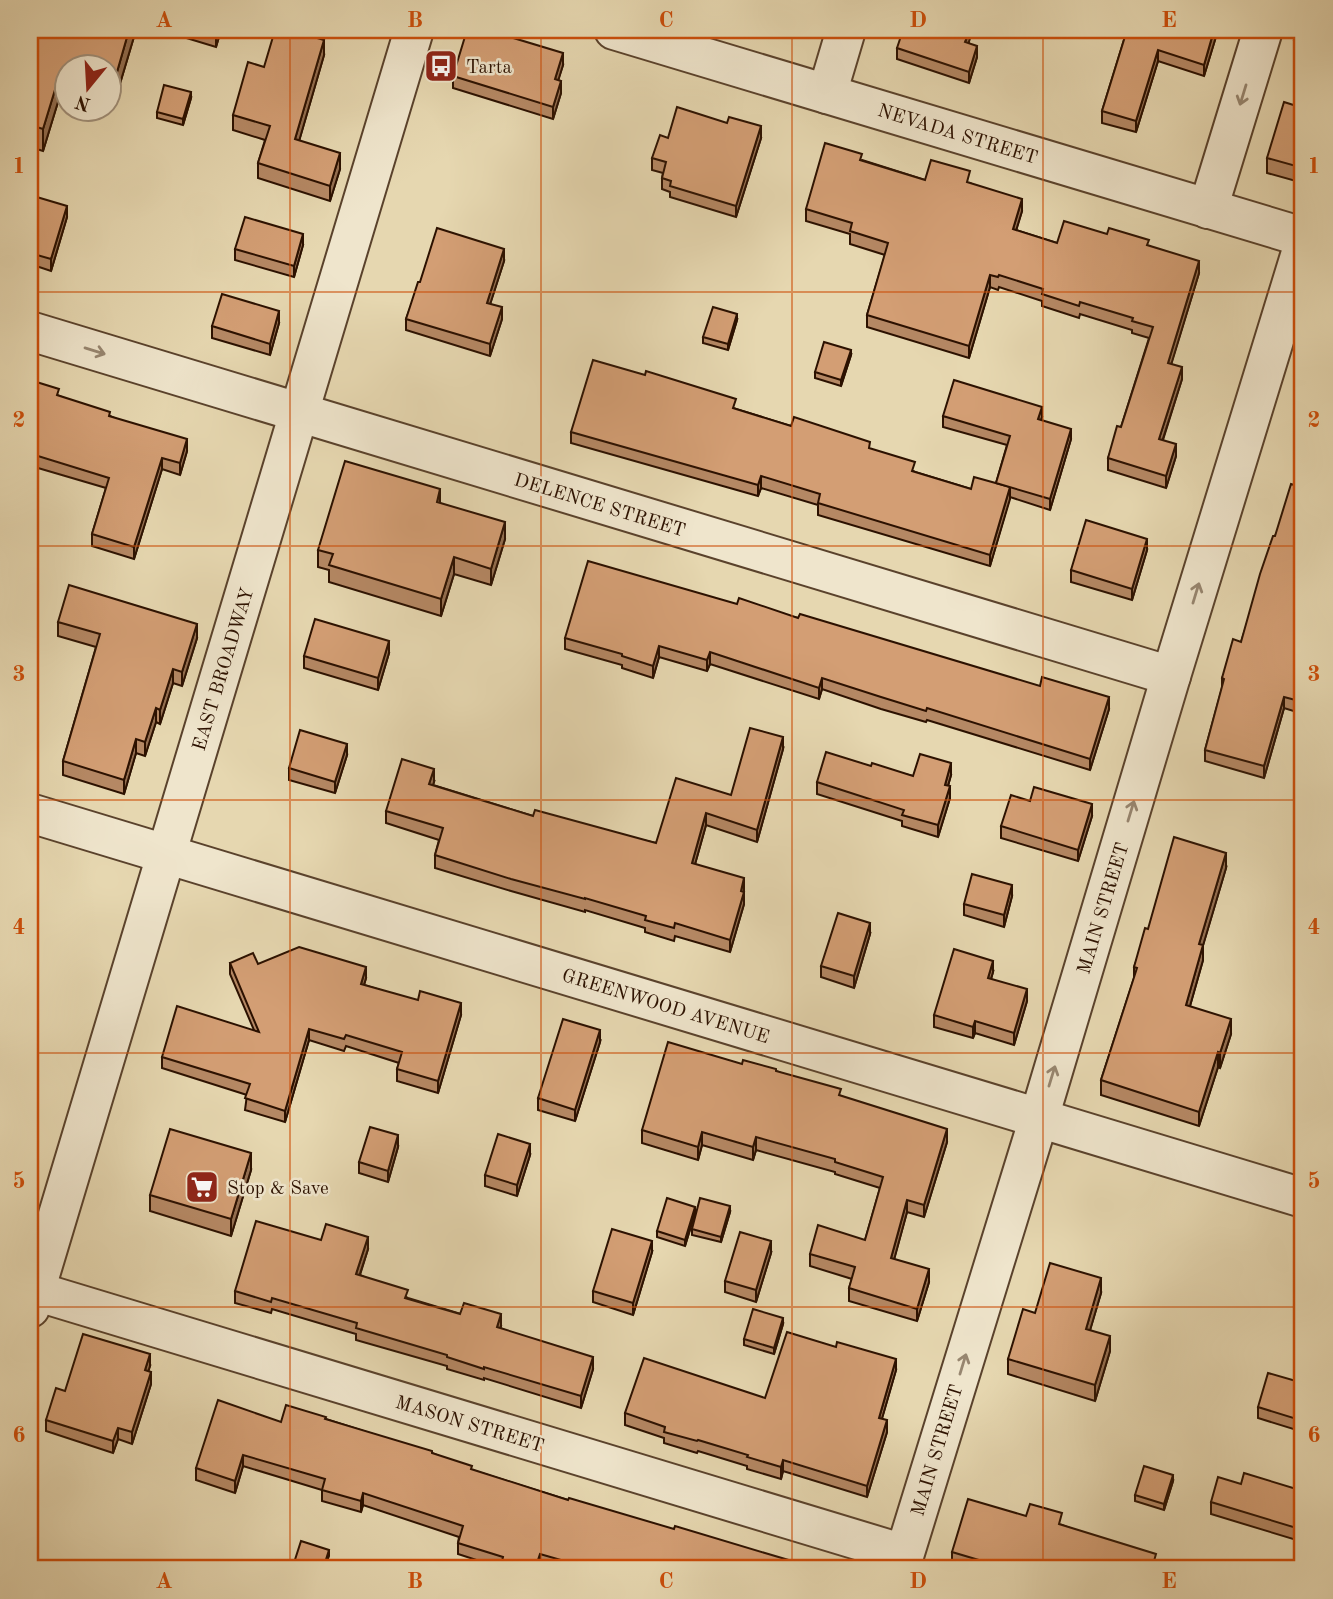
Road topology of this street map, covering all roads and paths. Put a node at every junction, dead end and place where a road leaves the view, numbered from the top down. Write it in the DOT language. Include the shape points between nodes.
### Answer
graph roads {
  1 [pos="414,30"];
  2 [pos="614,30"];
  3 [pos="846,30"];
  4 [pos="1262,30"];
  5 [pos="827,94"];
  6 [pos="1208,209"];
  7 [pos="1303,237"];
  8 [pos="1303,246"];
  9 [pos="30,331"];
  10 [pos="299,412"];
  11 [pos="1171,676"];
  12 [pos="30,813"];
  13 [pos="166,854"];
  14 [pos="1039,1118"];
  15 [pos="1303,1198"];
  16 [pos="32,1300"];
  17 [pos="902,1562"];
  1 -- 10 [label="street, EAST BROADWAY"];
  2 -- 5 [label="street, NEVADA STREET"];
  3 -- 5 [label="street"];
  4 -- 6 [label="street, one-way"];
  5 -- 6 [label="street, NEVADA STREET"];
  6 -- 7 [label="street, NEVADA STREET"];
  11 -- 8 [label="street, MAIN STREET, one-way"];
  9 -- 10 [label="street, DELENCE STREET, one-way"];
  10 -- 11 [label="street, DELENCE STREET"];
  10 -- 13 [label="street, EAST BROADWAY"];
  14 -- 11 [label="street, MAIN STREET, one-way"];
  12 -- 13 [label="street, GREENWOOD AVENUE"];
  13 -- 14 [label="street, GREENWOOD AVENUE"];
  13 -- 16 [label="street, EAST BROADWAY"];
  14 -- 15 [label="street, GREENWOOD AVENUE"];
  17 -- 14 [label="street, MAIN STREET, one-way"];
  16 -- 17 [label="street, MASON STREET"];
}
